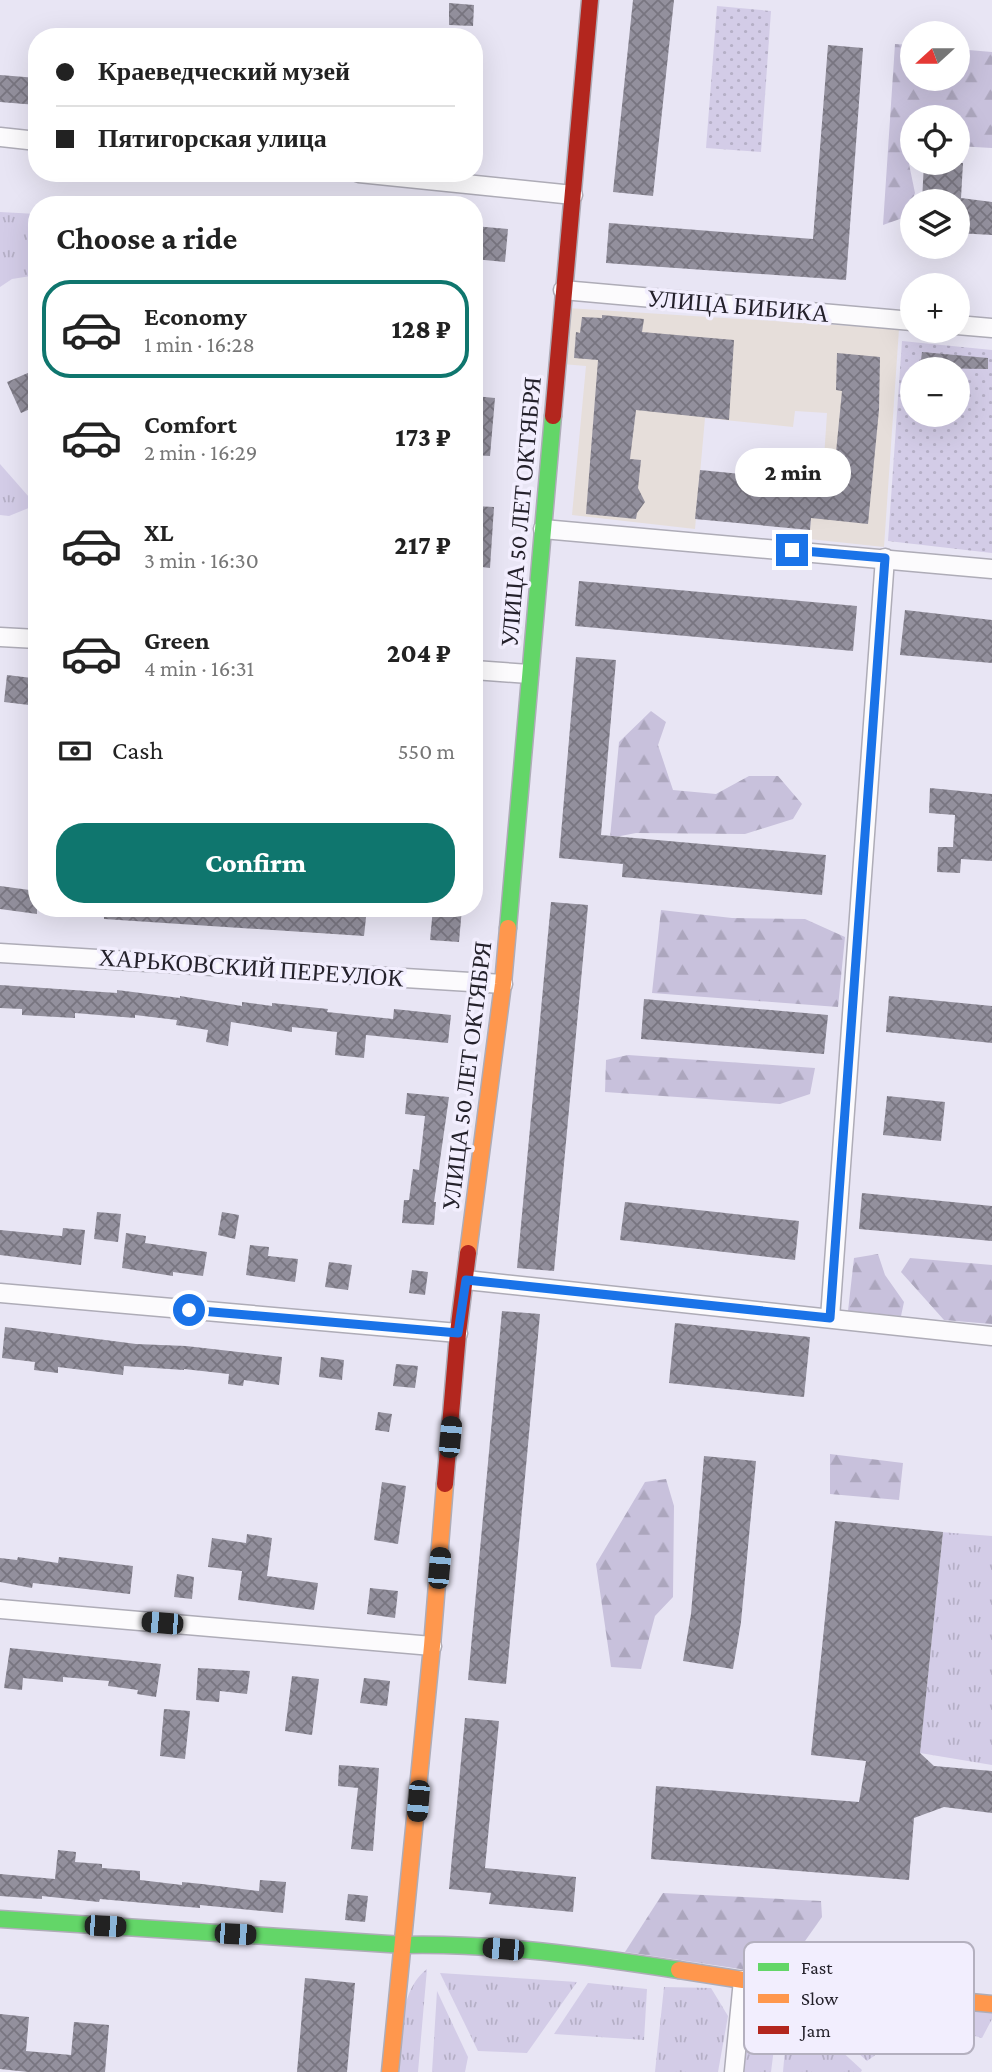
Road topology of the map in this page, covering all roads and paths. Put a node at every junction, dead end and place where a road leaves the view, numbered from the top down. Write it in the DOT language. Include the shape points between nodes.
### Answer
graph roads {
  1 [pos="590,0"];
  2 [pos="0,137"];
  3 [pos="28,140"];
  4 [pos="447,182"];
  5 [pos="573,195"];
  6 [pos="564,290"];
  7 [pos="900,320"];
  8 [pos="970,326"];
  9 [pos="992,328"];
  10 [pos="543,529"];
  11 [pos="885,558"];
  12 [pos="992,569"];
  13 [pos="0,637"];
  14 [pos="28,639"];
  15 [pos="483,671"];
  16 [pos="530,674"];
  17 [pos="0,953"];
  18 [pos="502,984"];
  19 [pos="466,1280"];
  20 [pos="0,1293"];
  21 [pos="830,1318"];
  22 [pos="458,1333"];
  23 [pos="992,1335"];
  24 [pos="0,1609"];
  25 [pos="432,1646"];
  26 [pos="0,1919"];
  27 [pos="404,1944"];
  28 [pos="743,1980"];
  29 [pos="974,2002"];
  30 [pos="992,2004"];
  31 [pos="390,2072"];
  32 [pos="734,2072"];
  1 -- 5 [label="main road, УЛИЦА 50 ЛЕТ ОКТЯБРЯ"];
  2 -- 3 [label="street"];
  4 -- 5 [label="street"];
  5 -- 6 [label="main road, УЛИЦА 50 ЛЕТ ОКТЯБРЯ"];
  6 -- 7 [label="street, УЛИЦА БИБИКА"];
  6 -- 10 [label="main road, УЛИЦА 50 ЛЕТ ОКТЯБРЯ"];
  8 -- 9 [label="street"];
  10 -- 11 [label="street"];
  10 -- 16 [label="main road, УЛИЦА 50 ЛЕТ ОКТЯБРЯ"];
  11 -- 12 [label="street"];
  11 -- 21 [label="street"];
  13 -- 14 [label="street"];
  15 -- 16 [label="street"];
  16 -- 18 [label="main road, УЛИЦА 50 ЛЕТ ОКТЯБРЯ"];
  17 -- 18 [label="street, ХАРЬКОВСКИЙ ПЕРЕУЛОК"];
  18 -- 19 [label="main road, УЛИЦА 50 ЛЕТ ОКТЯБРЯ"];
  19 -- 21 [label="street"];
  19 -- 22 [label="main road, УЛИЦА 50 ЛЕТ ОКТЯБРЯ"];
  20 -- 22 [label="street"];
  21 -- 23 [label="street"];
  22 -- 25 [label="main road, УЛИЦА 50 ЛЕТ ОКТЯБРЯ"];
  24 -- 25 [label="street"];
  25 -- 27 [label="main road, УЛИЦА 50 ЛЕТ ОКТЯБРЯ"];
  26 -- 27 [label="main road"];
  27 -- 28 [label="main road" via="455,1944 599,1958"];
  27 -- 31 [label="main road, УЛИЦА 50 ЛЕТ ОКТЯБРЯ"];
  28 -- 32 [label="street"];
  29 -- 30 [label="main road"];
}
